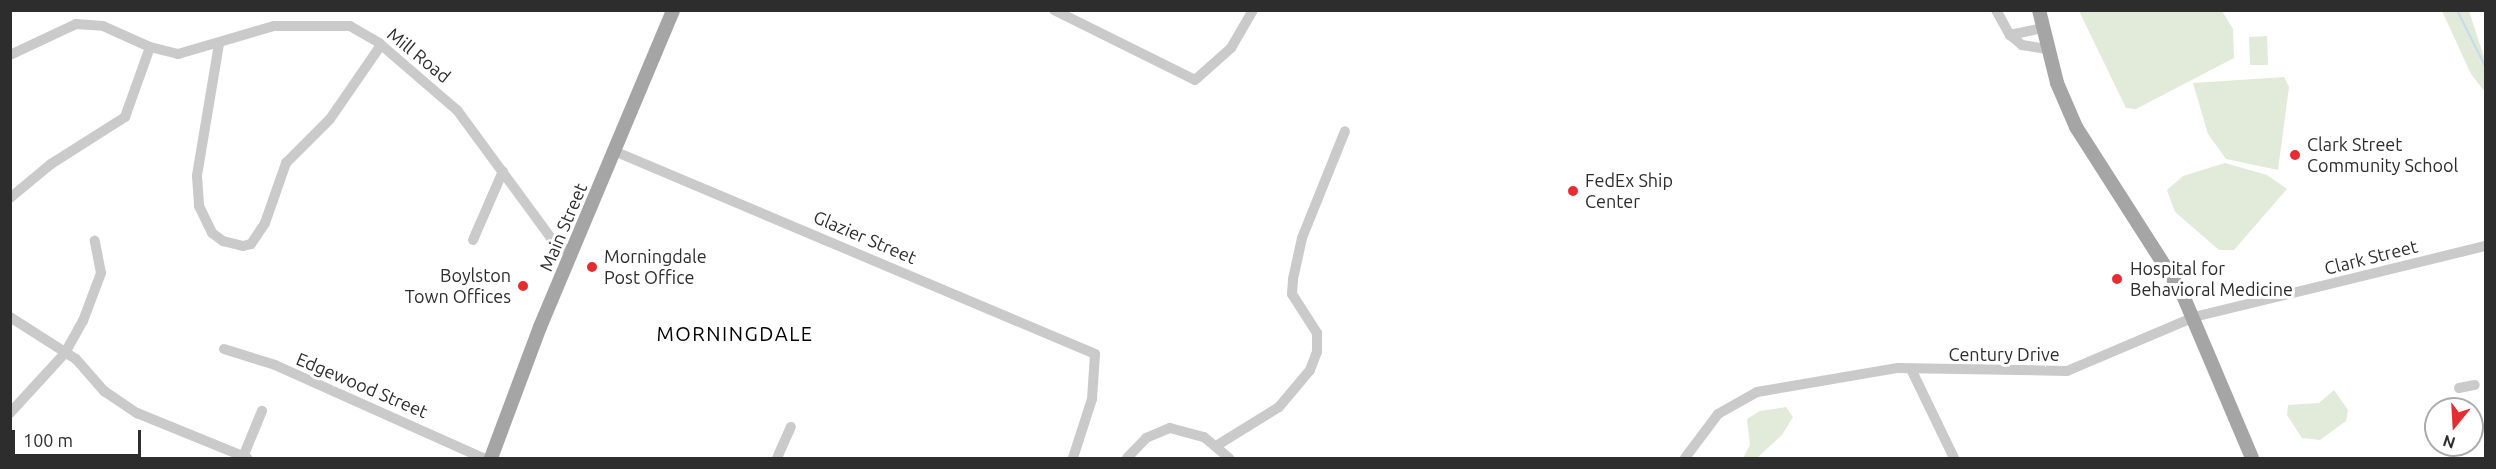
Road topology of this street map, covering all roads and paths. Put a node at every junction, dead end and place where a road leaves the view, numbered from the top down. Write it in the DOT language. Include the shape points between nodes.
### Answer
graph roads {
  1 [pos="306,10"];
  2 [pos="673,10"];
  3 [pos="1054,10"];
  4 [pos="1253,10"];
  5 [pos="1996,10"];
  6 [pos="2039,10"];
  7 [pos="304,24"];
  8 [pos="2043,28"];
  9 [pos="2010,35"];
  10 [pos="219,44"];
  11 [pos="381,45"];
  12 [pos="150,47"];
  13 [pos="2048,49"];
  14 [pos="10,56"];
  15 [pos="1345,131"];
  16 [pos="614,151"];
  17 [pos="503,171"];
  18 [pos="10,198"];
  19 [pos="473,240"];
  20 [pos="95,241"];
  21 [pos="2486,246"];
  22 [pos="572,255"];
  23 [pos="10,317"];
  24 [pos="2194,317"];
  25 [pos="224,349"];
  26 [pos="65,353"];
  27 [pos="1911,369"];
  28 [pos="2475,385"];
  29 [pos="2459,388"];
  30 [pos="262,411"];
  31 [pos="10,413"];
  32 [pos="790,427"];
  33 [pos="1216,446"];
  34 [pos="245,458"];
  35 [pos="483,459"];
  36 [pos="491,459"];
  37 [pos="777,459"];
  38 [pos="1073,459"];
  39 [pos="1127,459"];
  40 [pos="1229,459"];
  41 [pos="1685,459"];
  42 [pos="1954,459"];
  43 [pos="2252,459"];
  1 -- 7 [label="street"];
  2 -- 16 [label="main road, Main Street"];
  3 -- 4 [label="street" via="1195,80 1231,48"];
  5 -- 9 [label="street"];
  6 -- 8 [label="main road"];
  7 -- 10 [label="street, Mill Road" via="253,31"];
  7 -- 11 [label="street, Mill Road" via="350,26"];
  8 -- 9 [label="street"];
  8 -- 13 [label="main road"];
  9 -- 13 [label="street" via="2022,45"];
  10 -- 11 [label="street" via="197,176 199,206 212,233 223,241 243,246 251,244 265,223 286,163 330,119"];
  10 -- 12 [label="street, Mill Road" via="178,54"];
  11 -- 17 [label="street, Mill Road" via="463,116"];
  12 -- 14 [label="street, Mill Road" via="111,29 85,24 60,30"];
  12 -- 18 [label="street" via="125,117 51,164"];
  13 -- 24 [label="main road" via="2057,82 2089,150 2144,230"];
  15 -- 33 [label="street" via="1302,238 1293,279 1292,294 1317,333 1317,352 1310,370 1279,407"];
  16 -- 22 [label="main road, Main Street"];
  16 -- 38 [label="street, Glazier Street" via="1083,345 1095,354 1096,360 1092,399"];
  17 -- 19 [label="street"];
  17 -- 22 [label="street, Mill Road" via="551,238"];
  20 -- 26 [label="street" via="101,273 83,321"];
  21 -- 24 [label="street, Clark Street"];
  22 -- 36 [label="main road, Main Street"];
  23 -- 26 [label="street"];
  24 -- 27 [label="street, Century Drive" via="2067,371"];
  24 -- 43 [label="main road"];
  25 -- 35 [label="street, Edgewood Street" via="275,365"];
  26 -- 31 [label="street"];
  26 -- 34 [label="street" via="82,365 104,392 137,414"];
  27 -- 41 [label="street, Century Drive" via="1788,384 1758,392 1718,414"];
  27 -- 42 [label="street"];
  28 -- 29 [label="street"];
  30 -- 34 [label="street"];
  32 -- 37 [label="street"];
  33 -- 39 [label="street" via="1191,432 1170,429 1146,438"];
  33 -- 40 [label="street"];
}
